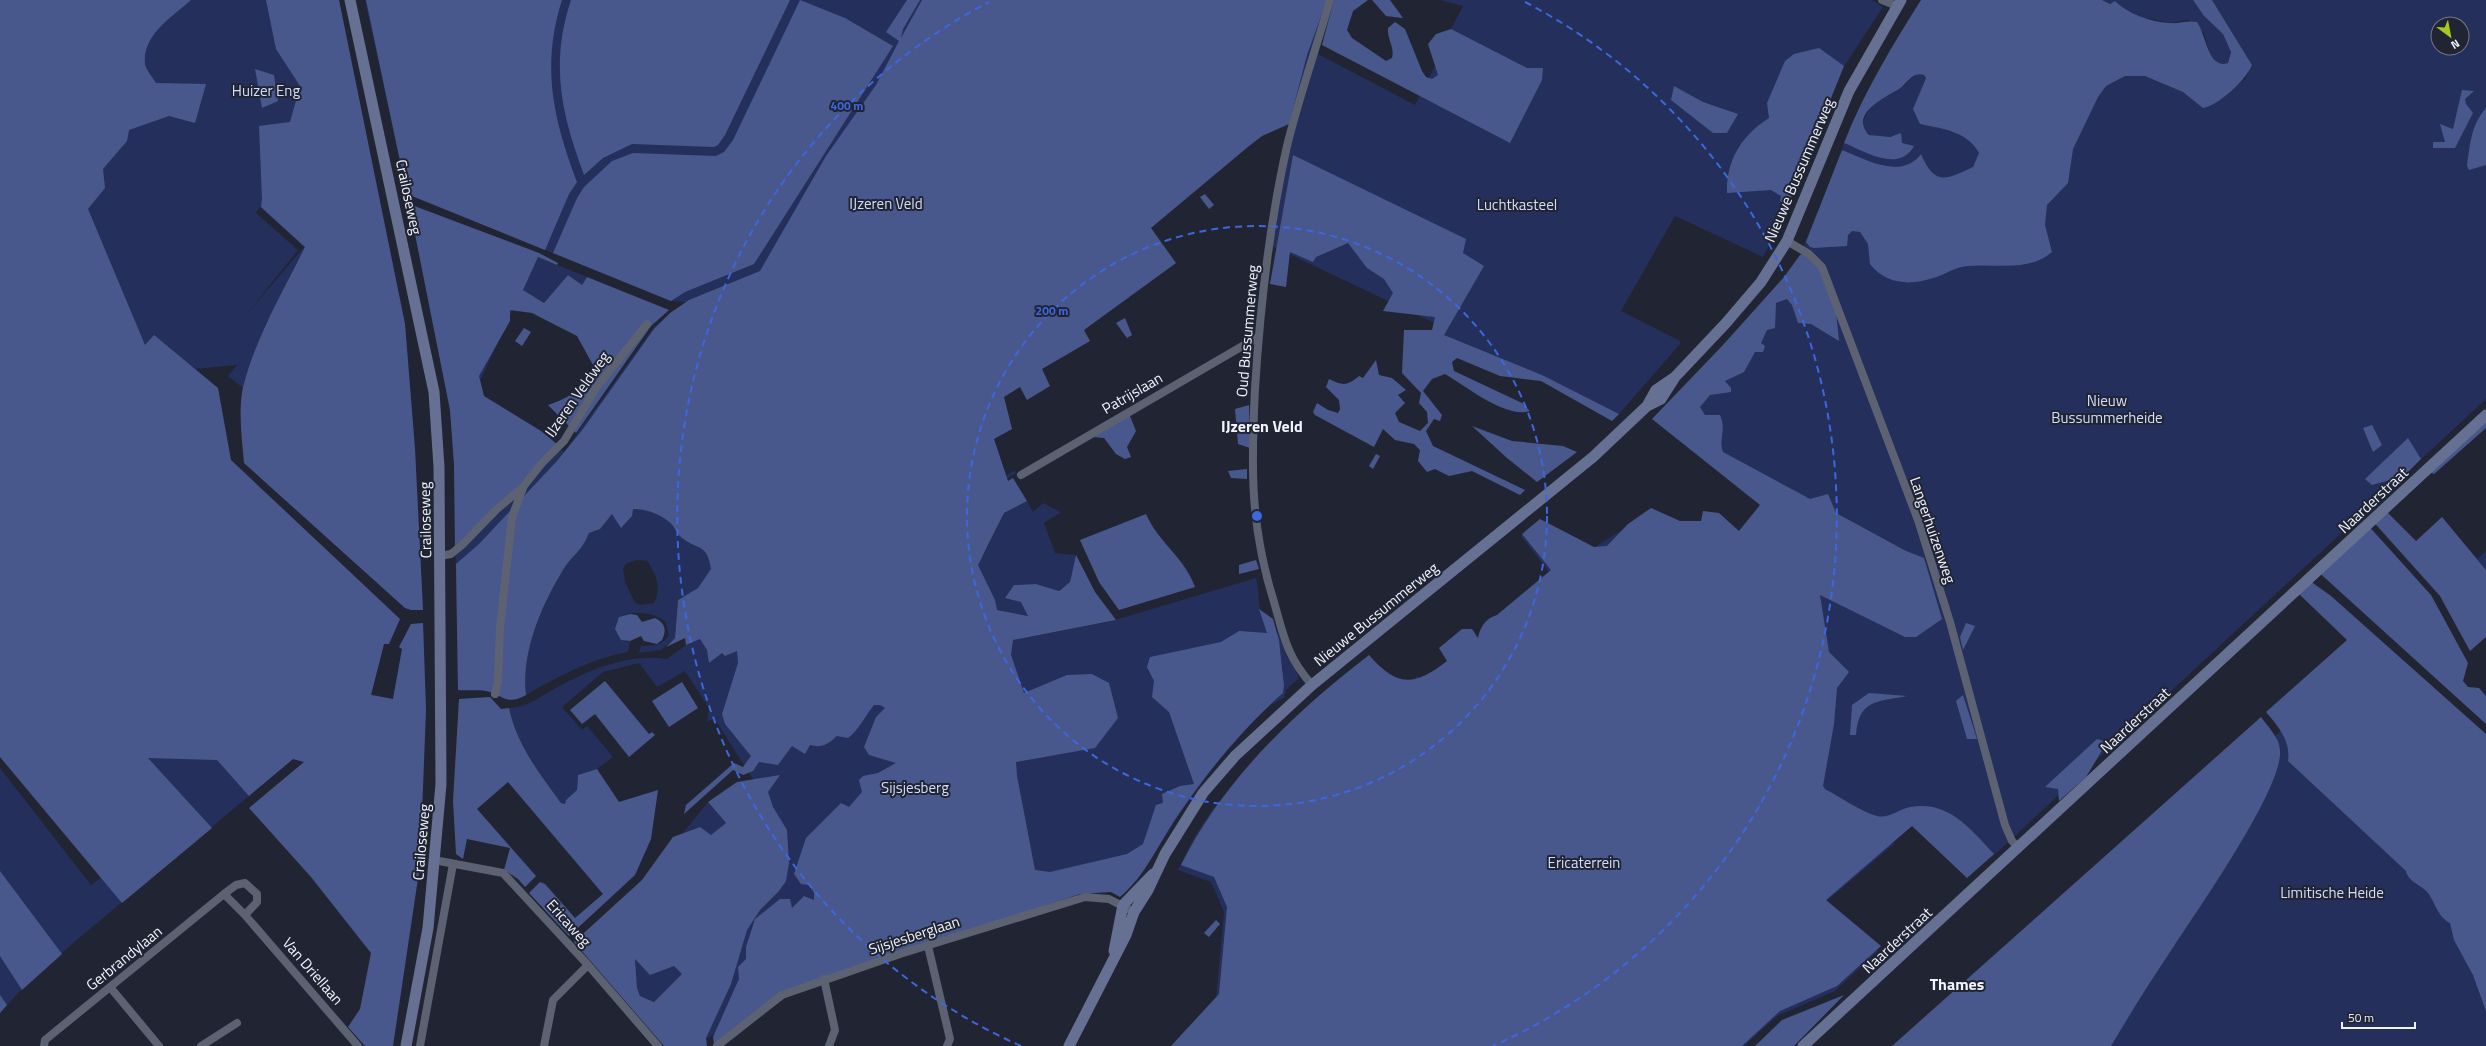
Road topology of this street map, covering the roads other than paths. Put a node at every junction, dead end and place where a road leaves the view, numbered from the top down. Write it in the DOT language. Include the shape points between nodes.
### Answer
graph roads {
  1 [pos="350,0"];
  2 [pos="1330,0"];
  3 [pos="1882,0"];
  4 [pos="1900,3"];
  5 [pos="1787,241"];
  6 [pos="647,324"];
  7 [pos="1258,337"];
  8 [pos="2486,415"];
  9 [pos="1021,475"];
  10 [pos="523,487"];
  11 [pos="440,556"];
  12 [pos="1312,685"];
  13 [pos="495,694"];
  14 [pos="2018,848"];
  15 [pos="434,860"];
  16 [pos="453,864"];
  17 [pos="1155,872"];
  18 [pos="224,894"];
  19 [pos="1123,905"];
  20 [pos="1134,912"];
  21 [pos="245,915"];
  22 [pos="928,946"];
  23 [pos="1112,959"];
  24 [pos="588,964"];
  25 [pos="824,979"];
  26 [pos="110,988"];
  27 [pos="237,1023"];
  28 [pos="210,1044"];
  29 [pos="44,1046"];
  30 [pos="159,1046"];
  31 [pos="201,1046"];
  32 [pos="359,1046"];
  33 [pos="406,1046"];
  34 [pos="420,1046"];
  35 [pos="544,1046"];
  36 [pos="658,1046"];
  37 [pos="717,1046"];
  38 [pos="828,1046"];
  39 [pos="947,1046"];
  40 [pos="1069,1046"];
  41 [pos="1803,1046"];
  1 -- 11 [label="main road, Crailoseweg" via="434,392 439,467"];
  2 -- 7 [label="street, Oud Bussummerweg" via="1287,146 1268,245"];
  3 -- 4 [label="street"];
  4 -- 5 [label="main road, Nieuwe Bussummerweg" via="1849,91"];
  5 -- 12 [label="main road, Nieuwe Bussummerweg" via="1761,282 1726,323 1675,377 1656,390 1647,406 1593,457"];
  5 -- 14 [label="street, Langerhuizenweg" via="1809,254 1822,267 1838,307 1918,520 1950,622 2005,825"];
  6 -- 10 [label="street, IJzeren Veldweg" via="596,388 564,441 542,462"];
  7 -- 9 [label="street, Patrijslaan"];
  7 -- 12 [label="street, Oud Bussummerweg" via="1251,461 1253,508 1264,571 1290,656"];
  8 -- 14 [label="main road, Naarderstraat"];
  10 -- 11 [label="street, IJzeren Veldweg" via="462,545 451,554"];
  10 -- 13 [label="street" via="512,517"];
  11 -- 15 [label="main road, Crailoseweg" via="441,784"];
  12 -- 17 [label="main road, Nieuwe Bussummerweg" via="1235,756 1204,793"];
  14 -- 41 [label="main road, Naarderstraat"];
  15 -- 16 [label="street, Ericaweg"];
  15 -- 33 [label="main road, Crailoseweg" via="428,928"];
  16 -- 24 [label="street, Ericaweg" via="503,873"];
  16 -- 34 [label="street"];
  17 -- 19 [label="main road, Nieuwe Bussummerweg"];
  17 -- 20 [label="main road, Nieuwe Bussummerweg" via="1148,890"];
  18 -- 21 [label="street, Van Driellaan"];
  18 -- 21 [label="street" via="236,885 245,883 257,894 257,902"];
  18 -- 26 [label="street, Gerbrandylaan"];
  19 -- 20 [label="street, Sijsjesberglaan"];
  19 -- 22 [label="street, Sijsjesberglaan" via="1101,897 1068,900"];
  19 -- 23 [label="main road, Nieuwe Bussummerweg"];
  20 -- 23 [label="main road, Nieuwe Bussummerweg" via="1126,935"];
  21 -- 32 [label="street, Van Driellaan"];
  22 -- 25 [label="street, Sijsjesberglaan"];
  22 -- 39 [label="street" via="950,1039"];
  23 -- 40 [label="main road, Nieuwe Bussummerweg" via="1082,1031"];
  24 -- 35 [label="street" via="553,1000"];
  24 -- 36 [label="street, Ericaweg"];
  25 -- 37 [label="street, Sijsjesberglaan" via="782,995"];
  25 -- 38 [label="street" via="835,1030"];
  26 -- 29 [label="street, Gerbrandylaan" via="45,1040"];
  26 -- 30 [label="street"];
  27 -- 28 [label="street"];
  28 -- 31 [label="street"];
}
